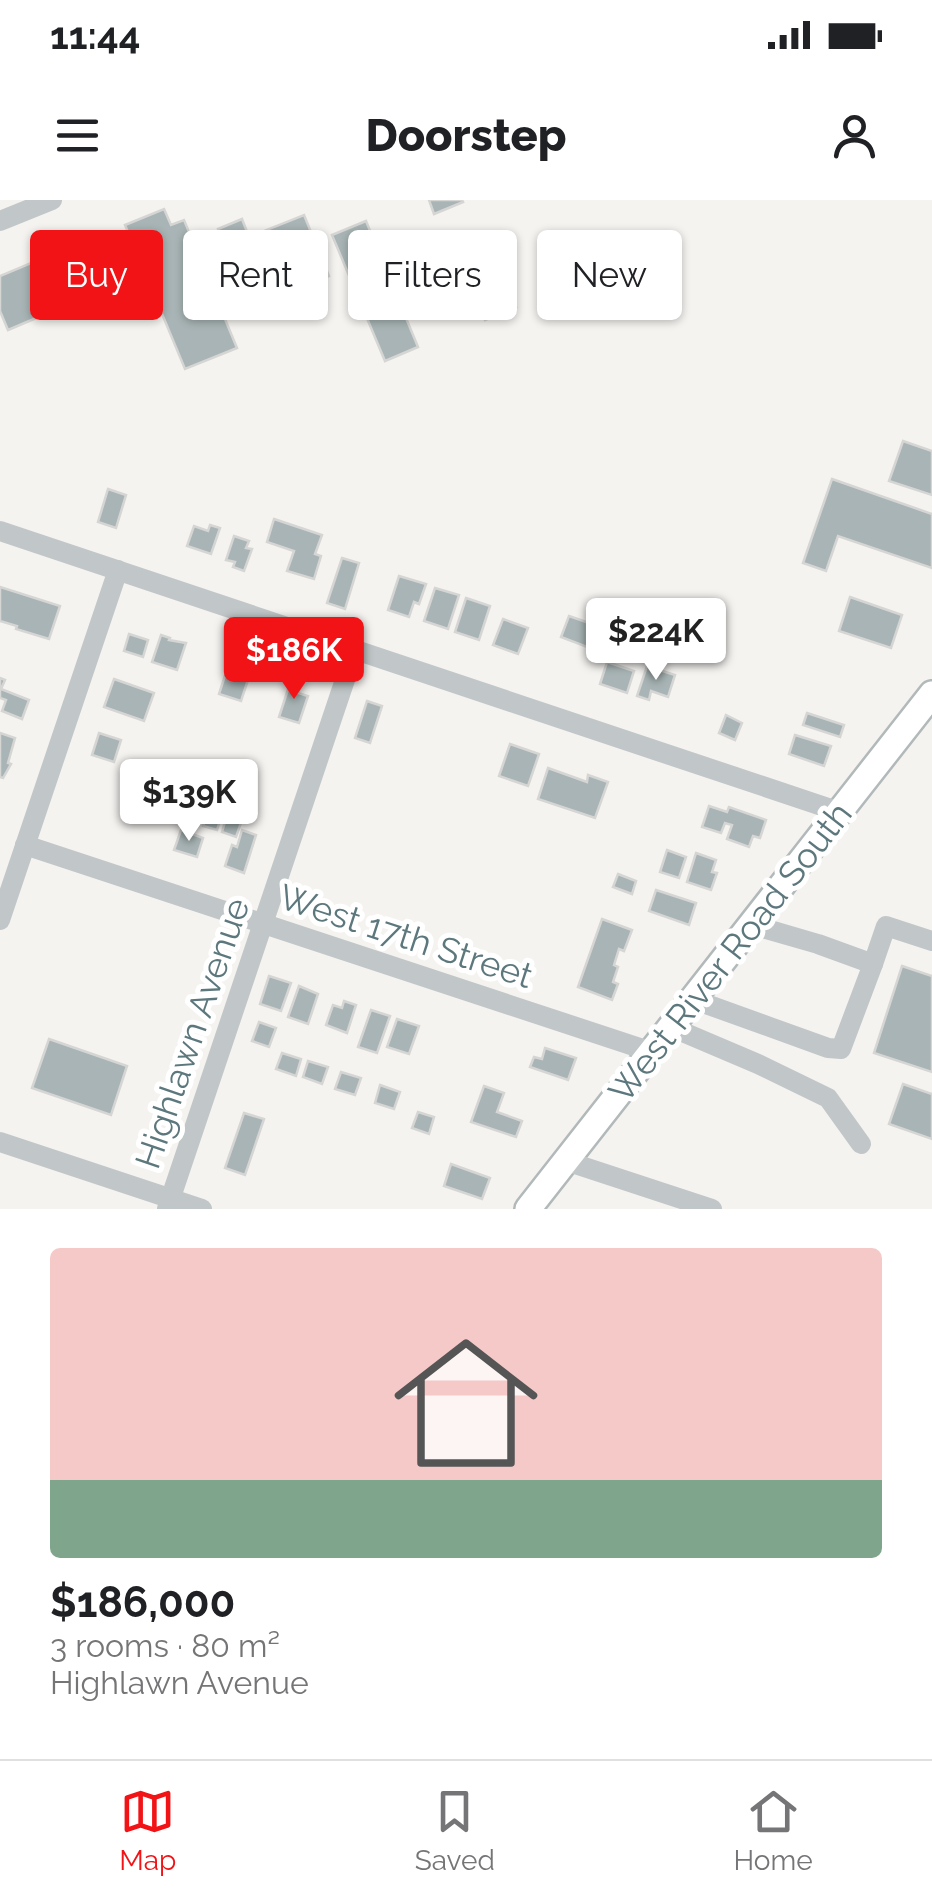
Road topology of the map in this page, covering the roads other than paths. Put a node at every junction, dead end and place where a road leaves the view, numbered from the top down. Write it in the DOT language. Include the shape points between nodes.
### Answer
graph roads {
  1 [pos="52,200"];
  2 [pos="0,221"];
  3 [pos="0,531"];
  4 [pos="118,570"];
  5 [pos="355,650"];
  6 [pos="932,694"];
  7 [pos="840,812"];
  8 [pos="26,845"];
  9 [pos="0,920"];
  10 [pos="263,923"];
  11 [pos="750,924"];
  12 [pos="932,941"];
  13 [pos="872,964"];
  14 [pos="692,999"];
  15 [pos="671,1027"];
  16 [pos="652,1052"];
  17 [pos="0,1142"];
  18 [pos="861,1144"];
  19 [pos="566,1161"];
  20 [pos="169,1204"];
  21 [pos="202,1209"];
  22 [pos="528,1209"];
  23 [pos="712,1209"];
  1 -- 2 [label="street"];
  3 -- 4 [label="street"];
  4 -- 5 [label="street"];
  4 -- 8 [label="street"];
  5 -- 7 [label="street"];
  5 -- 10 [label="street, Highlawn Avenue"];
  6 -- 7 [label="main road, West River Road South"];
  7 -- 11 [label="main road, West River Road South"];
  8 -- 9 [label="street"];
  8 -- 10 [label="street, West 17th Street"];
  10 -- 16 [label="street, West 17th Street"];
  10 -- 20 [label="street, Highlawn Avenue"];
  11 -- 13 [label="street"];
  11 -- 14 [label="main road, West River Road South"];
  12 -- 13 [label="street" via="886,926"];
  13 -- 14 [label="street" via="842,1049"];
  14 -- 15 [label="main road, West River Road South"];
  15 -- 16 [label="main road, West River Road South"];
  15 -- 18 [label="street" via="828,1098"];
  16 -- 19 [label="main road, West River Road South"];
  17 -- 20 [label="street"];
  19 -- 22 [label="main road, West River Road South"];
  19 -- 23 [label="street"];
  20 -- 21 [label="street"];
}
